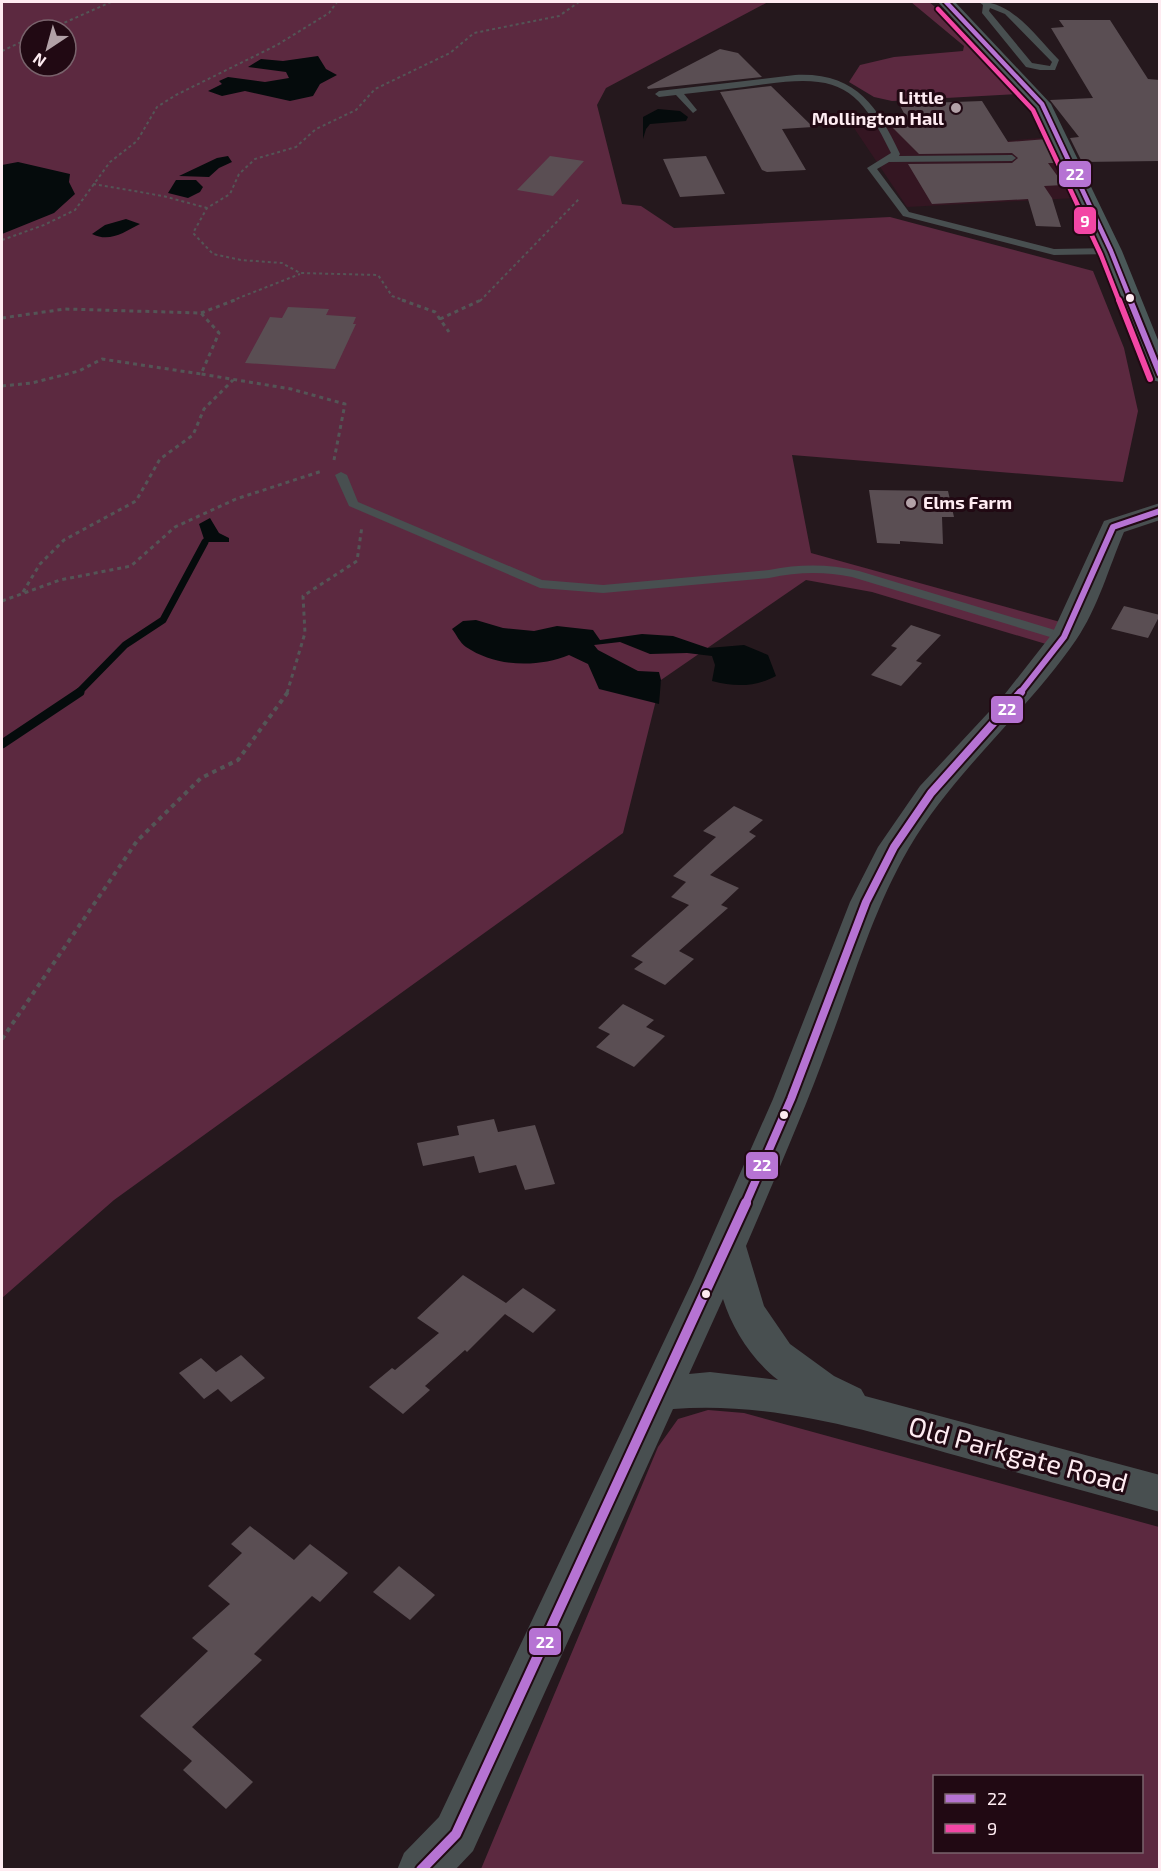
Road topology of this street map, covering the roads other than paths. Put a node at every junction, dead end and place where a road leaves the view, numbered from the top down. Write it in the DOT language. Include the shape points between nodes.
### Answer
graph roads {
  1 [pos="946,2"];
  2 [pos="985,3"];
  3 [pos="678,92"];
  4 [pos="659,94"];
  5 [pos="693,110"];
  6 [pos="1012,158"];
  7 [pos="887,159"];
  8 [pos="1111,251"];
  9 [pos="1160,375"];
  10 [pos="341,475"];
  11 [pos="1160,511"];
  12 [pos="1064,637"];
  13 [pos="727,1247"];
  14 [pos="662,1392"];
  15 [pos="875,1415"];
  16 [pos="1160,1494"];
  17 [pos="421,1869"];
  1 -- 8 [label="main road" via="1042,104"];
  2 -- 2 [label="lane" via="985,11 1029,65 1052,68 1056,62 1008,12"];
  3 -- 4 [label="lane"];
  3 -- 5 [label="lane"];
  3 -- 7 [label="lane" via="794,79 835,81 859,97 880,122 896,154"];
  6 -- 7 [label="lane"];
  7 -- 8 [label="lane" via="872,168 906,214 1054,252"];
  8 -- 9 [label="main road"];
  10 -- 12 [label="lane" via="353,504 540,584 603,589 827,568 948,600"];
  11 -- 12 [label="street" via="1113,527"];
  12 -- 13 [label="street" via="1011,705 931,793 894,847 866,902 791,1099"];
  13 -- 14 [label="street"];
  13 -- 15 [label="street, Old Parkgate Road" via="746,1311 776,1356 820,1388"];
  14 -- 15 [label="street, Old Parkgate Road" via="710,1389 763,1394"];
  14 -- 17 [label="street" via="456,1834"];
  15 -- 16 [label="street, Old Parkgate Road"];
}
